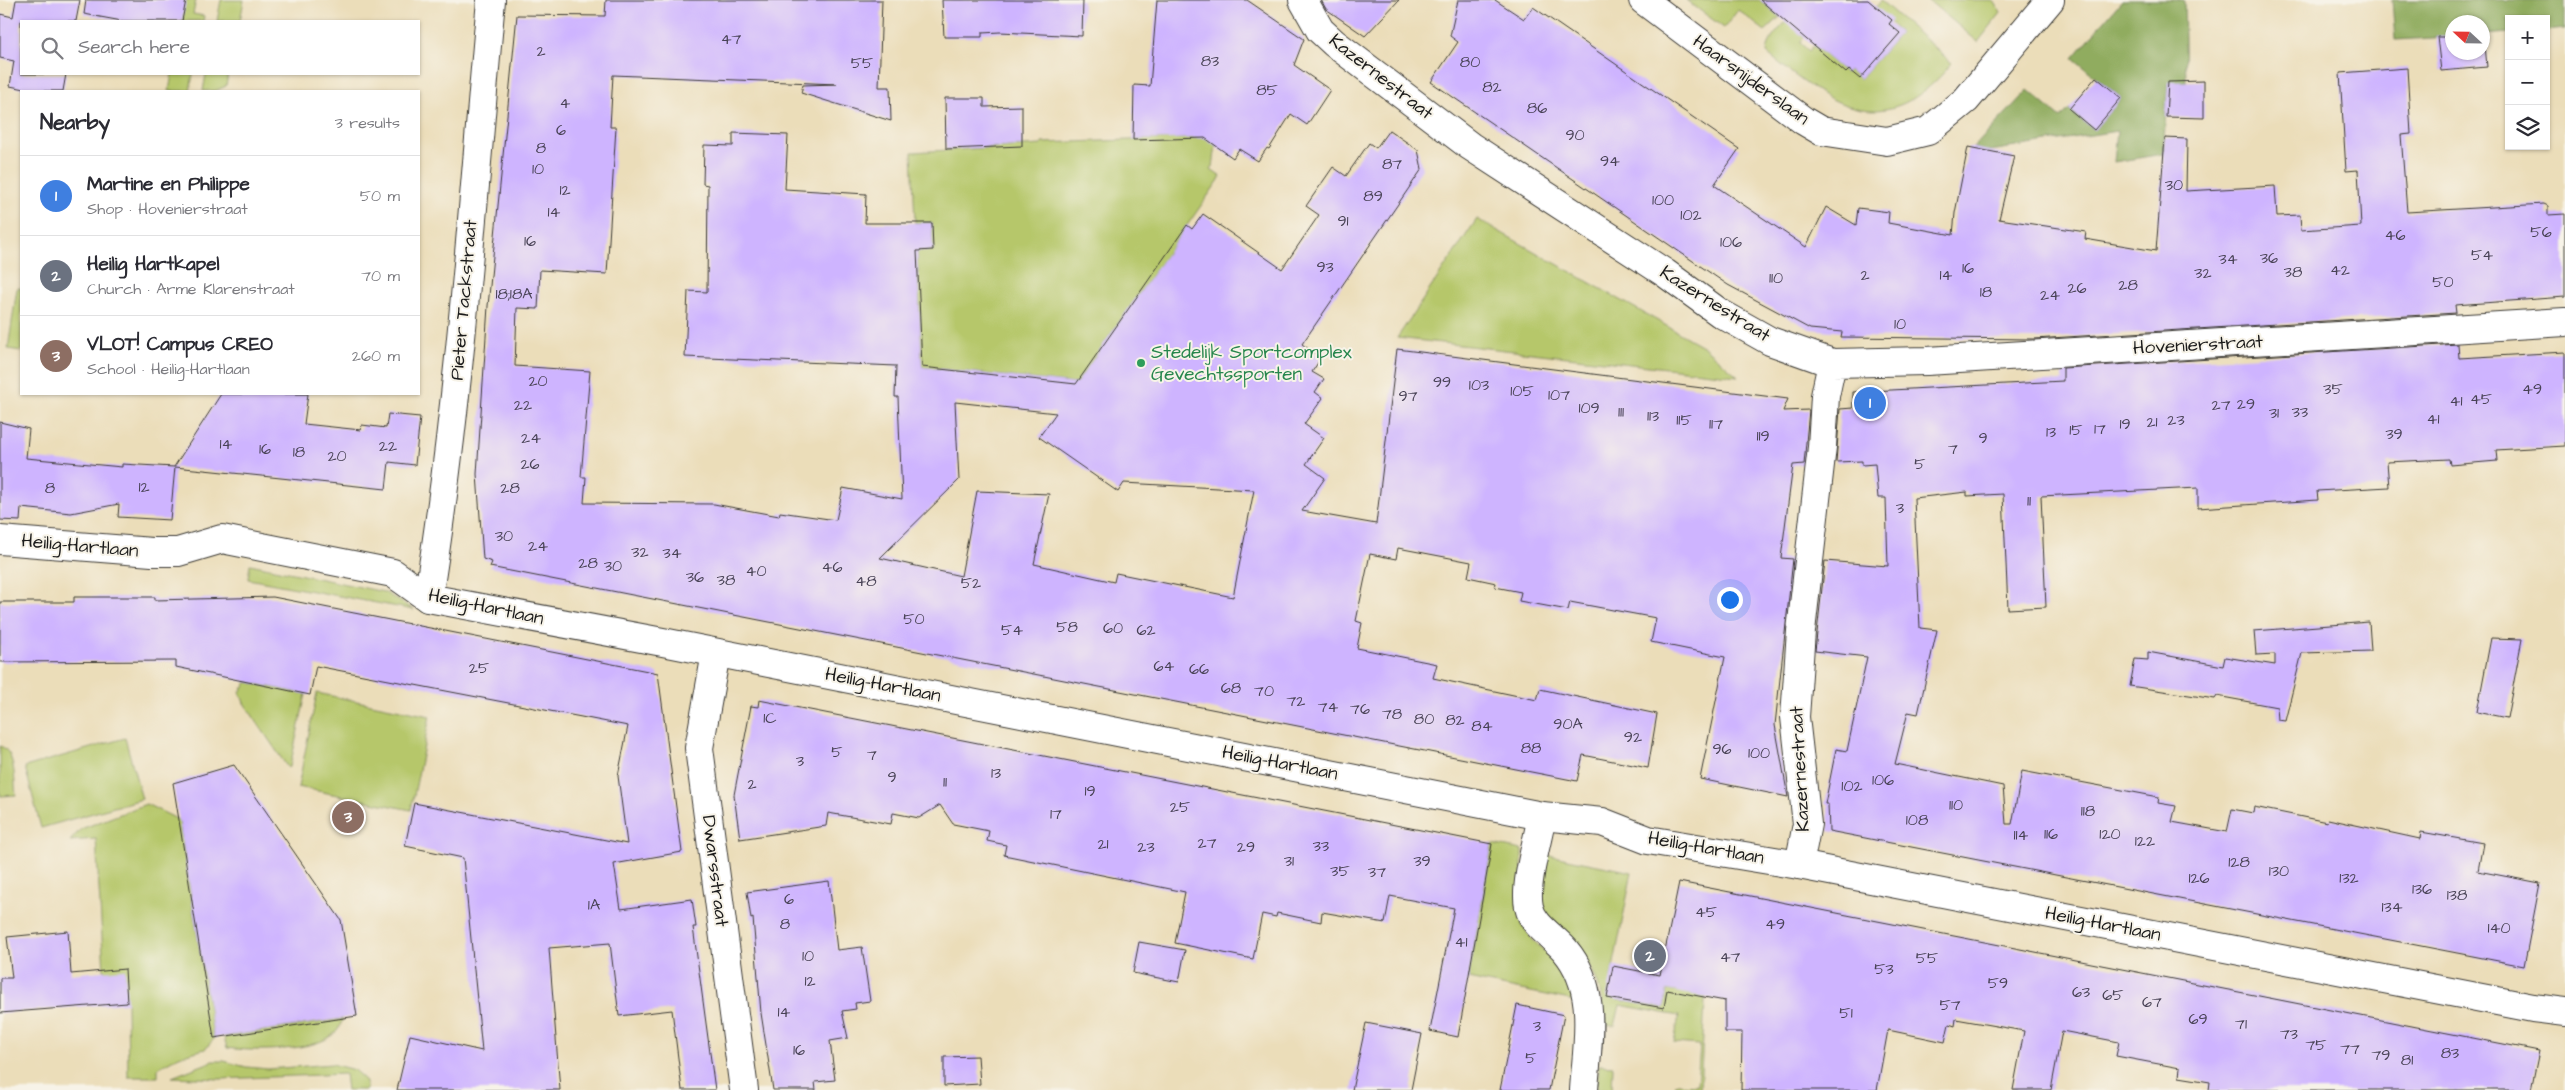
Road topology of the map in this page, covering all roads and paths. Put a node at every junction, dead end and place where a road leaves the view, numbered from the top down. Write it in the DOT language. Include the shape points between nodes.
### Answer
graph roads {
  1 [pos="491,0"];
  2 [pos="1303,0"];
  3 [pos="1643,0"];
  4 [pos="2050,0"];
  5 [pos="2565,322"];
  6 [pos="1832,364"];
  7 [pos="0,540"];
  8 [pos="428,598"];
  9 [pos="716,653"];
  10 [pos="1542,816"];
  11 [pos="1799,865"];
  12 [pos="2565,1012"];
  13 [pos="744,1090"];
  14 [pos="1584,1090"];
  1 -- 8 [label="street, Pieter Tackstraat" via="462,343"];
  2 -- 6 [label="street, Kazernestraat" via="1320,30 1334,43 1470,146 1720,312 1770,340"];
  3 -- 4 [label="street, Haarsnijderslaan" via="1804,121 1822,130 1888,142 1928,131 1966,100"];
  5 -- 6 [label="street, Hovenierstraat"];
  6 -- 11 [label="street, Kazernestraat" via="1825,396 1795,716 1807,824"];
  7 -- 8 [label="street, Heilig-Hartlaan" via="178,552 222,539 393,572"];
  8 -- 9 [label="street, Heilig-Hartlaan"];
  9 -- 10 [label="street, Heilig-Hartlaan"];
  9 -- 13 [label="street, Dwarsstraat" via="699,748"];
  10 -- 11 [label="street, Heilig-Hartlaan" via="1602,822 1648,840"];
  10 -- 14 [label="street" via="1528,890 1529,908 1537,923 1570,957 1582,976 1589,1017"];
  11 -- 12 [label="street, Heilig-Hartlaan"];
}
